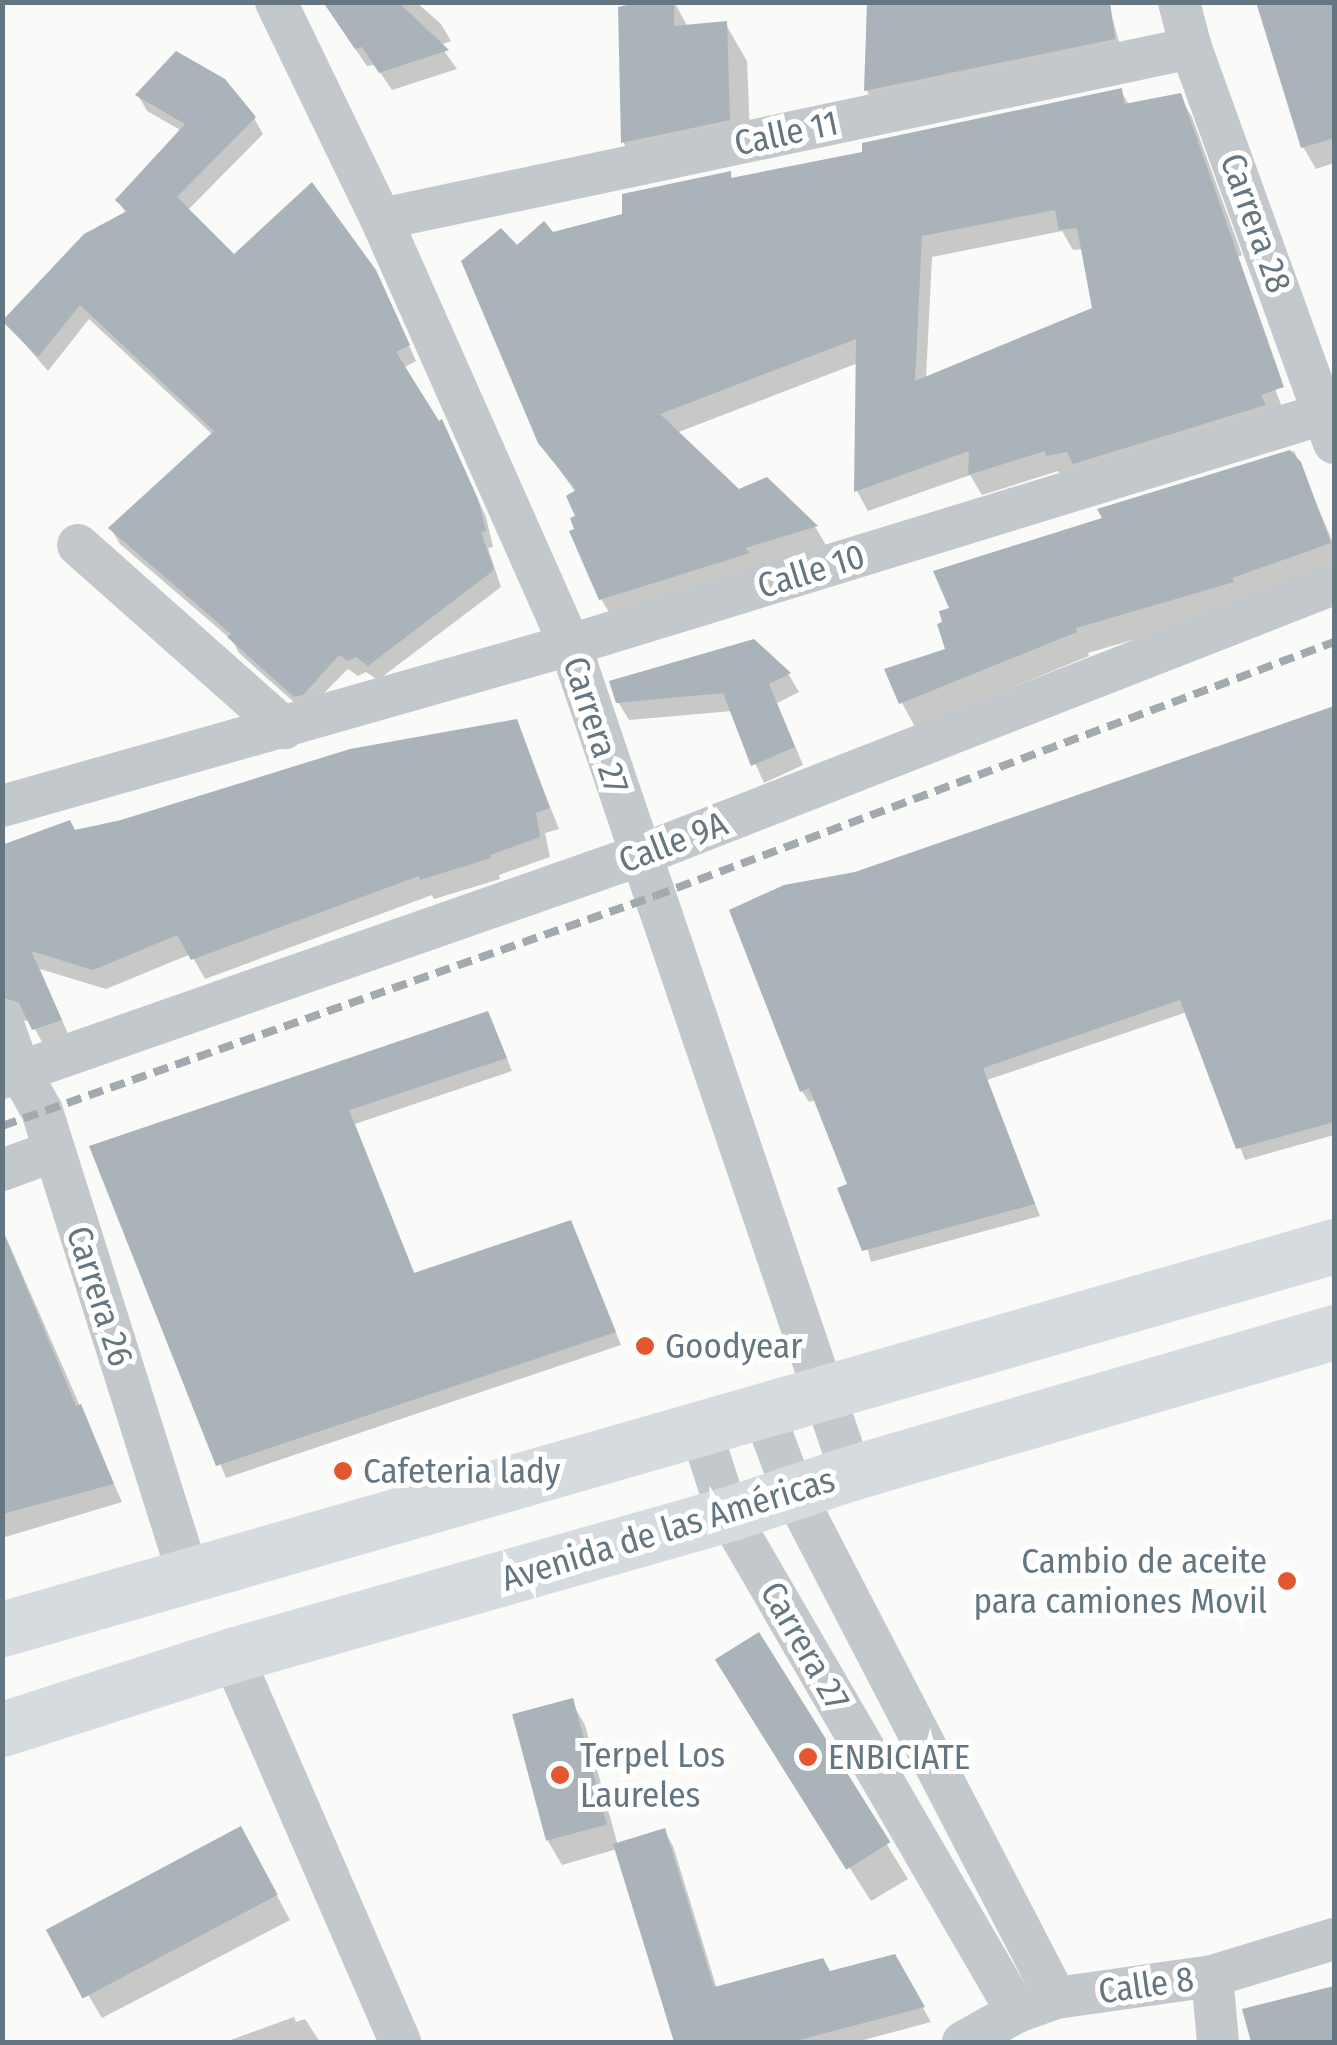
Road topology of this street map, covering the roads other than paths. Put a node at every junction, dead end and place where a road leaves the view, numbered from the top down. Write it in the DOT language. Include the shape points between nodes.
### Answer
graph roads {
  1 [pos="276,2"];
  2 [pos="1179,2"];
  3 [pos="1191,48"];
  4 [pos="380,219"];
  5 [pos="1332,421"];
  6 [pos="78,545"];
  7 [pos="1334,584"];
  8 [pos="570,645"];
  9 [pos="284,728"];
  10 [pos="2,806"];
  11 [pos="638,856"];
  12 [pos="2,1022"];
  13 [pos="11,1075"];
  14 [pos="54,1151"];
  15 [pos="2,1170"];
  16 [pos="1334,1246"];
  17 [pos="1334,1332"];
  18 [pos="824,1394"];
  19 [pos="764,1411"];
  20 [pos="700,1428"];
  21 [pos="851,1473"];
  22 [pos="793,1491"];
  23 [pos="728,1514"];
  24 [pos="188,1574"];
  25 [pos="2,1629"];
  26 [pos="232,1655"];
  27 [pos="2,1729"];
  28 [pos="1334,1939"];
  29 [pos="1212,1976"];
  30 [pos="1037,2005"];
  31 [pos="400,2042"];
  32 [pos="963,2042"];
  33 [pos="1218,2042"];
  1 -- 4 [label="street, Carrera 27"];
  2 -- 3 [label="street, Carrera 28"];
  3 -- 4 [label="street, Calle 11"];
  3 -- 5 [label="street, Carrera 28"];
  4 -- 8 [label="street, Carrera 27"];
  5 -- 8 [label="street, Calle 10"];
  6 -- 9 [label="street"];
  7 -- 11 [label="street, Calle 9A"];
  8 -- 9 [label="street, Calle 10"];
  8 -- 11 [label="street, Carrera 27"];
  9 -- 10 [label="street, Calle 10"];
  11 -- 13 [label="street, Calle 9A"];
  11 -- 18 [label="street, Carrera 27"];
  12 -- 13 [label="street, Carrera 26"];
  13 -- 14 [label="street, Carrera 26" via="42,1110"];
  14 -- 15 [label="street"];
  14 -- 24 [label="street, Carrera 26"];
  16 -- 18 [label="main road"];
  17 -- 21 [label="main road, Avenida de las Américas"];
  18 -- 19 [label="main road"];
  18 -- 21 [label="street, Carrera 27"];
  19 -- 20 [label="main road"];
  19 -- 22 [label="street, Carrera 27"];
  20 -- 23 [label="street, Carrera 27"];
  20 -- 24 [label="main road"];
  21 -- 22 [label="main road, Avenida de las Américas"];
  22 -- 23 [label="main road, Avenida de las Américas"];
  22 -- 30 [label="street, Carrera 27"];
  23 -- 26 [label="main road, Avenida de las Américas"];
  23 -- 30 [label="street, Carrera 27"];
  24 -- 25 [label="main road"];
  26 -- 27 [label="main road, Avenida de las Américas"];
  26 -- 31 [label="street"];
  28 -- 29 [label="street, Calle 8"];
  29 -- 30 [label="street, Calle 8"];
  29 -- 33 [label="street"];
  30 -- 32 [label="street, Calle 8"];
}
